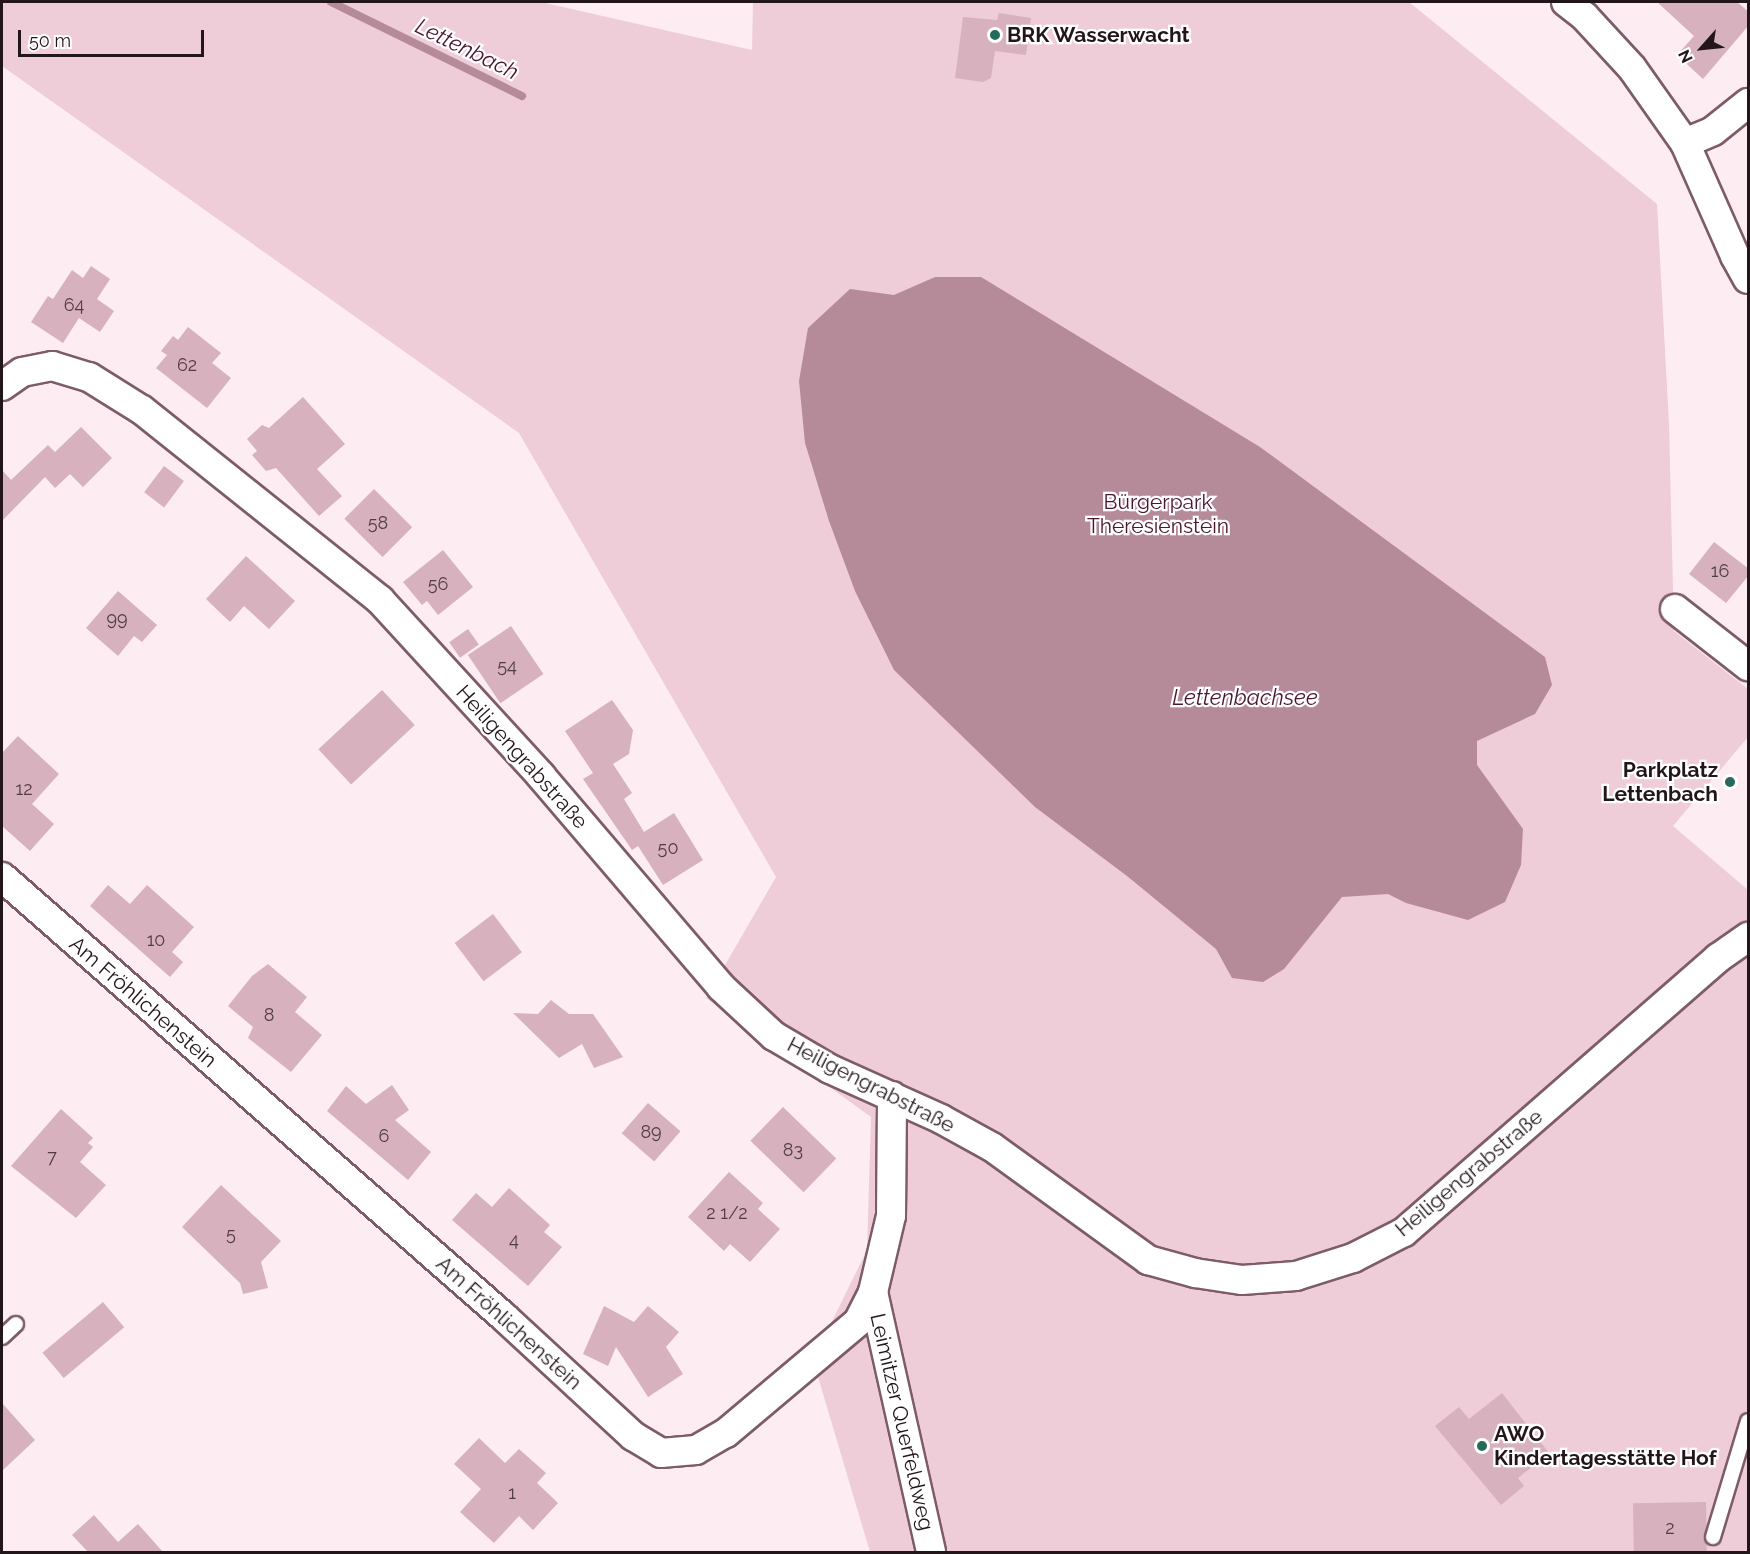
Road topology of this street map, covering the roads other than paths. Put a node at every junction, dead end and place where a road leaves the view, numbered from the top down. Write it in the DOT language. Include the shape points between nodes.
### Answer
graph roads {
  1 [pos="1566,2"];
  2 [pos="1749,103"];
  3 [pos="1685,143"];
  4 [pos="1749,279"];
  5 [pos="2,386"];
  6 [pos="1675,609"];
  7 [pos="1749,666"];
  8 [pos="2,877"];
  9 [pos="1749,937"];
  10 [pos="892,1096"];
  11 [pos="873,1292"];
  12 [pos="16,1324"];
  13 [pos="2,1337"];
  14 [pos="1749,1421"];
  15 [pos="1713,1537"];
  16 [pos="931,1552"];
  1 -- 3 [label="street" via="1632,68"];
  2 -- 3 [label="street" via="1713,131"];
  3 -- 4 [label="street"];
  5 -- 10 [label="street, Heiligengrabstraße" via="22,372 52,366 89,377 142,410 371,592 541,776 721,987 774,1036 830,1069"];
  6 -- 7 [label="street"];
  8 -- 11 [label="street, Am Fröhlichenstein" via="504,1317 633,1436 661,1453 696,1450 726,1433 858,1322"];
  9 -- 10 [label="street, Heiligengrabstraße" via="1718,958 1404,1232 1353,1258 1296,1276 1242,1280 1148,1260 992,1147"];
  10 -- 11 [label="street, Am Fröhlichenstein" via="891,1216"];
  11 -- 16 [label="street, Leimitzer Querfeldweg"];
  12 -- 13 [label="lane"];
  14 -- 15 [label="lane"];
}
